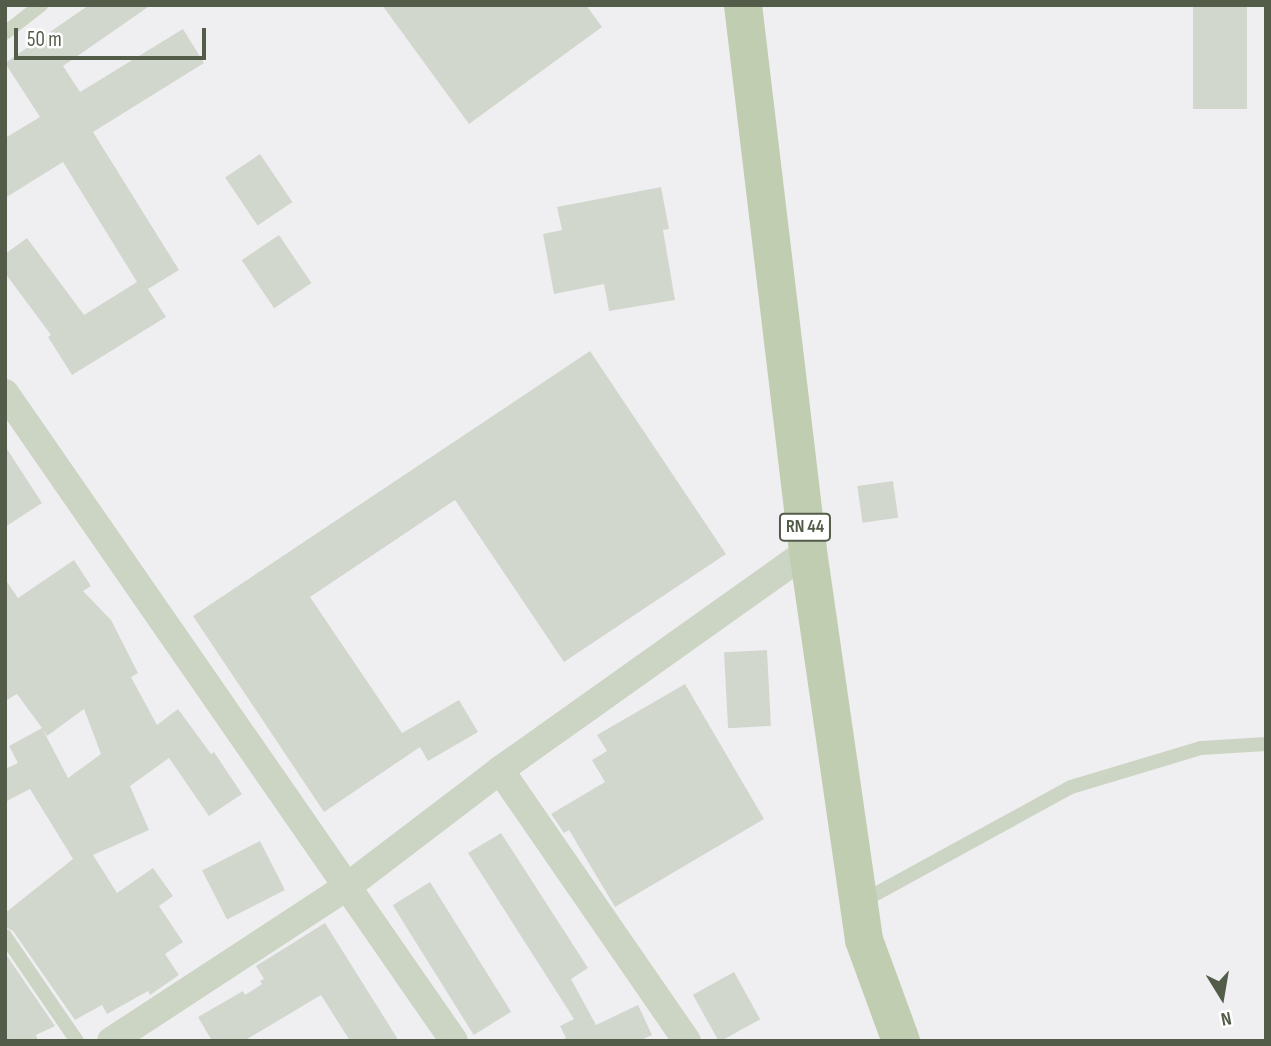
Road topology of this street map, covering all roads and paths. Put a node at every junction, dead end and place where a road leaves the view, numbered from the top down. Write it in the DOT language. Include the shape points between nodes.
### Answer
graph roads {
  1 [pos="41,5"];
  2 [pos="743,5"];
  3 [pos="5,33"];
  4 [pos="5,393"];
  5 [pos="808,551"];
  6 [pos="1266,744"];
  7 [pos="500,770"];
  8 [pos="348,886"];
  9 [pos="859,903"];
  10 [pos="5,936"];
  11 [pos="77,1041"];
  12 [pos="111,1041"];
  13 [pos="454,1041"];
  14 [pos="687,1041"];
  15 [pos="901,1041"];
  1 -- 3 [label="lane"];
  2 -- 5 [label="main road, RN 44"];
  4 -- 8 [label="street"];
  5 -- 7 [label="street"];
  5 -- 9 [label="main road, RN 44"];
  6 -- 9 [label="lane" via="1201,748 1071,787"];
  7 -- 8 [label="street"];
  7 -- 14 [label="street"];
  8 -- 12 [label="street"];
  8 -- 13 [label="street"];
  9 -- 15 [label="main road, RN 44" via="864,940"];
  10 -- 11 [label="lane"];
}
